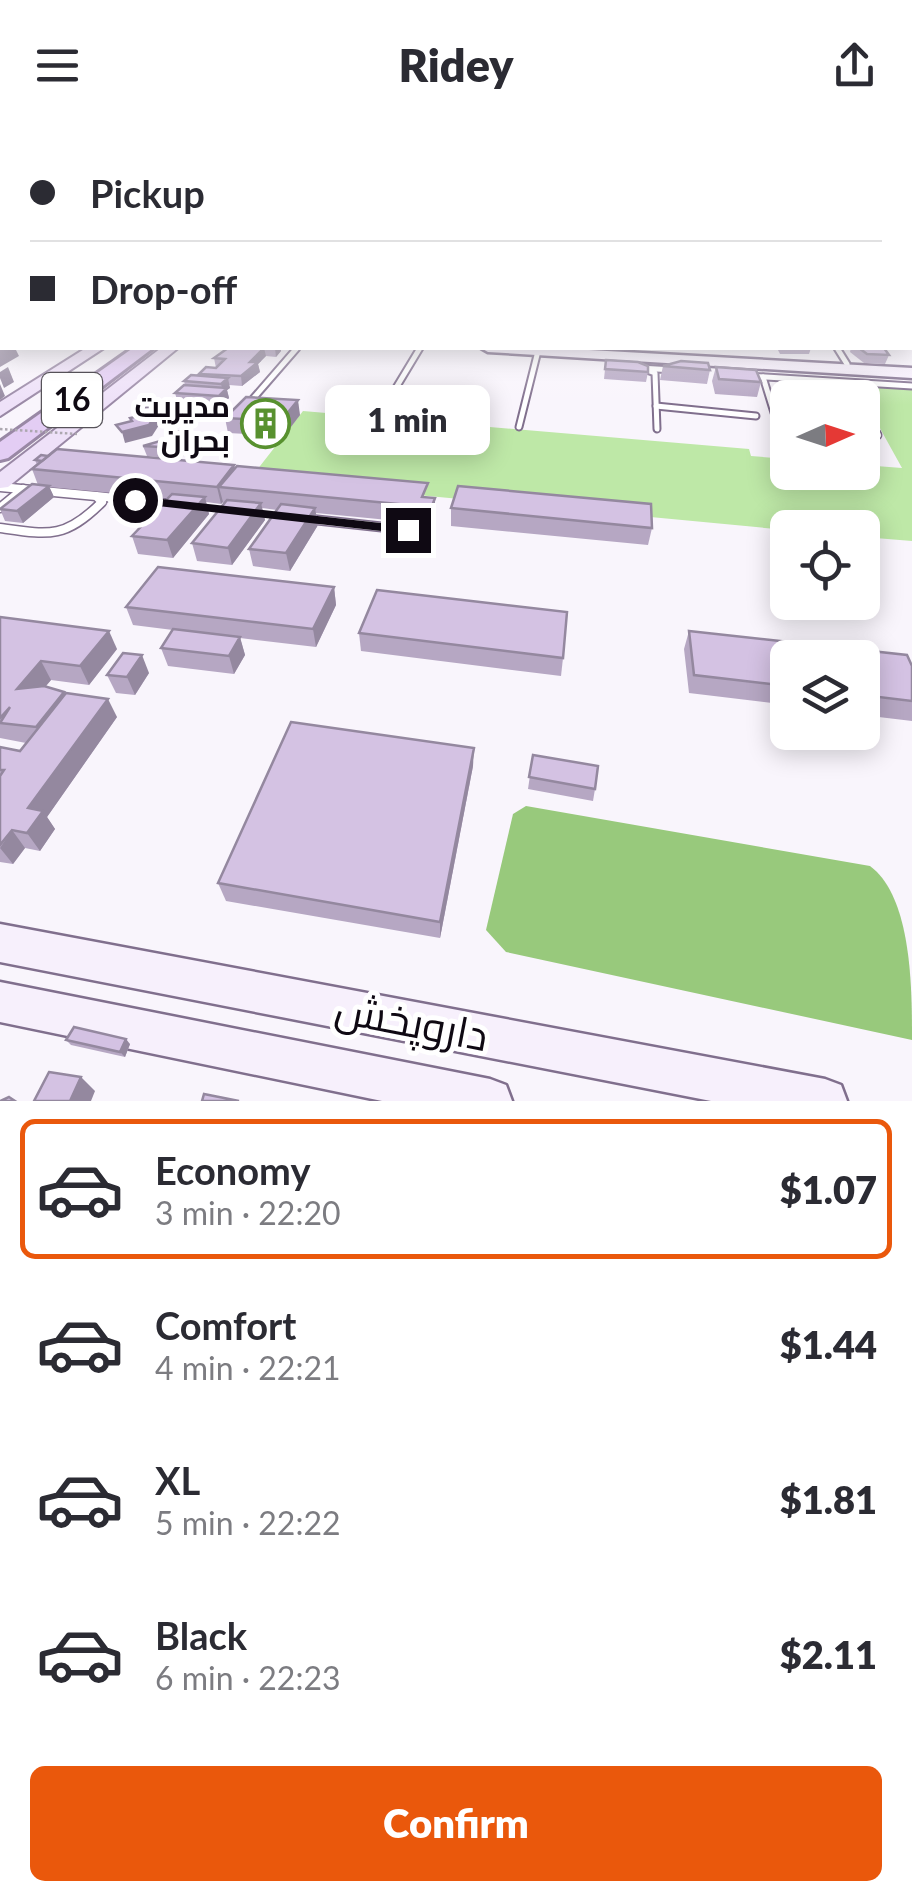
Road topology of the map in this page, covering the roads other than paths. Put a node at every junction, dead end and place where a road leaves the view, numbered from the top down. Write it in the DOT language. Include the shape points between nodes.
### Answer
graph roads {
  1 [pos="94,350"];
  2 [pos="119,350"];
  3 [pos="141,350"];
  4 [pos="168,350"];
  5 [pos="295,350"];
  6 [pos="419,350"];
  7 [pos="521,350"];
  8 [pos="837,350"];
  9 [pos="538,351"];
  10 [pos="624,356"];
  11 [pos="847,364"];
  12 [pos="640,368"];
  13 [pos="675,370"];
  14 [pos="912,374"];
  15 [pos="745,376"];
  16 [pos="763,377"];
  17 [pos="815,380"];
  18 [pos="866,380"];
  19 [pos="770,400"];
  20 [pos="250,401"];
  21 [pos="385,406"];
  22 [pos="656,406"];
  23 [pos="756,416"];
  24 [pos="3,426"];
  25 [pos="520,427"];
  26 [pos="657,429"];
  27 [pos="0,453"];
  28 [pos="0,485"];
  29 [pos="23,489"];
  30 [pos="96,496"];
  31 [pos="194,506"];
  32 [pos="0,508"];
  33 [pos="292,517"];
  34 [pos="0,528"];
  35 [pos="408,530"];
  36 [pos="0,944"];
  37 [pos="0,1002"];
  38 [pos="409,1094"];
  39 [pos="490,1101"];
  40 [pos="825,1101"];
  1 -- 24 [label="main road"];
  2 -- 24 [label="highway, 16"];
  3 -- 27 [label="highway, 16"];
  4 -- 28 [label="main road" via="44,457"];
  5 -- 20 [label="lane"];
  6 -- 21 [label="lane"];
  7 -- 9 [label="street"];
  8 -- 11 [label="lane"];
  9 -- 10 [label="street"];
  9 -- 25 [label="lane"];
  10 -- 11 [label="street"];
  10 -- 12 [label="lane"];
  10 -- 14 [label="street"];
  11 -- 14 [label="street"];
  12 -- 13 [label="lane"];
  12 -- 22 [label="lane" via="655,374"];
  14 -- 18 [label="lane"];
  15 -- 16 [label="lane"];
  16 -- 17 [label="lane"];
  16 -- 19 [label="lane"];
  22 -- 23 [label="lane"];
  22 -- 26 [label="lane"];
  28 -- 29 [label="lane"];
  29 -- 30 [label="lane"];
  29 -- 32 [label="lane"];
  30 -- 31 [label="lane"];
  30 -- 34 [label="lane" via="102,502 76,529 57,535"];
  33 -- 35 [label="lane"];
  36 -- 40 [label="street, داروپخش"];
  37 -- 38 [label="street, داروپخش"];
  38 -- 39 [label="street, داروپخش"];
}
